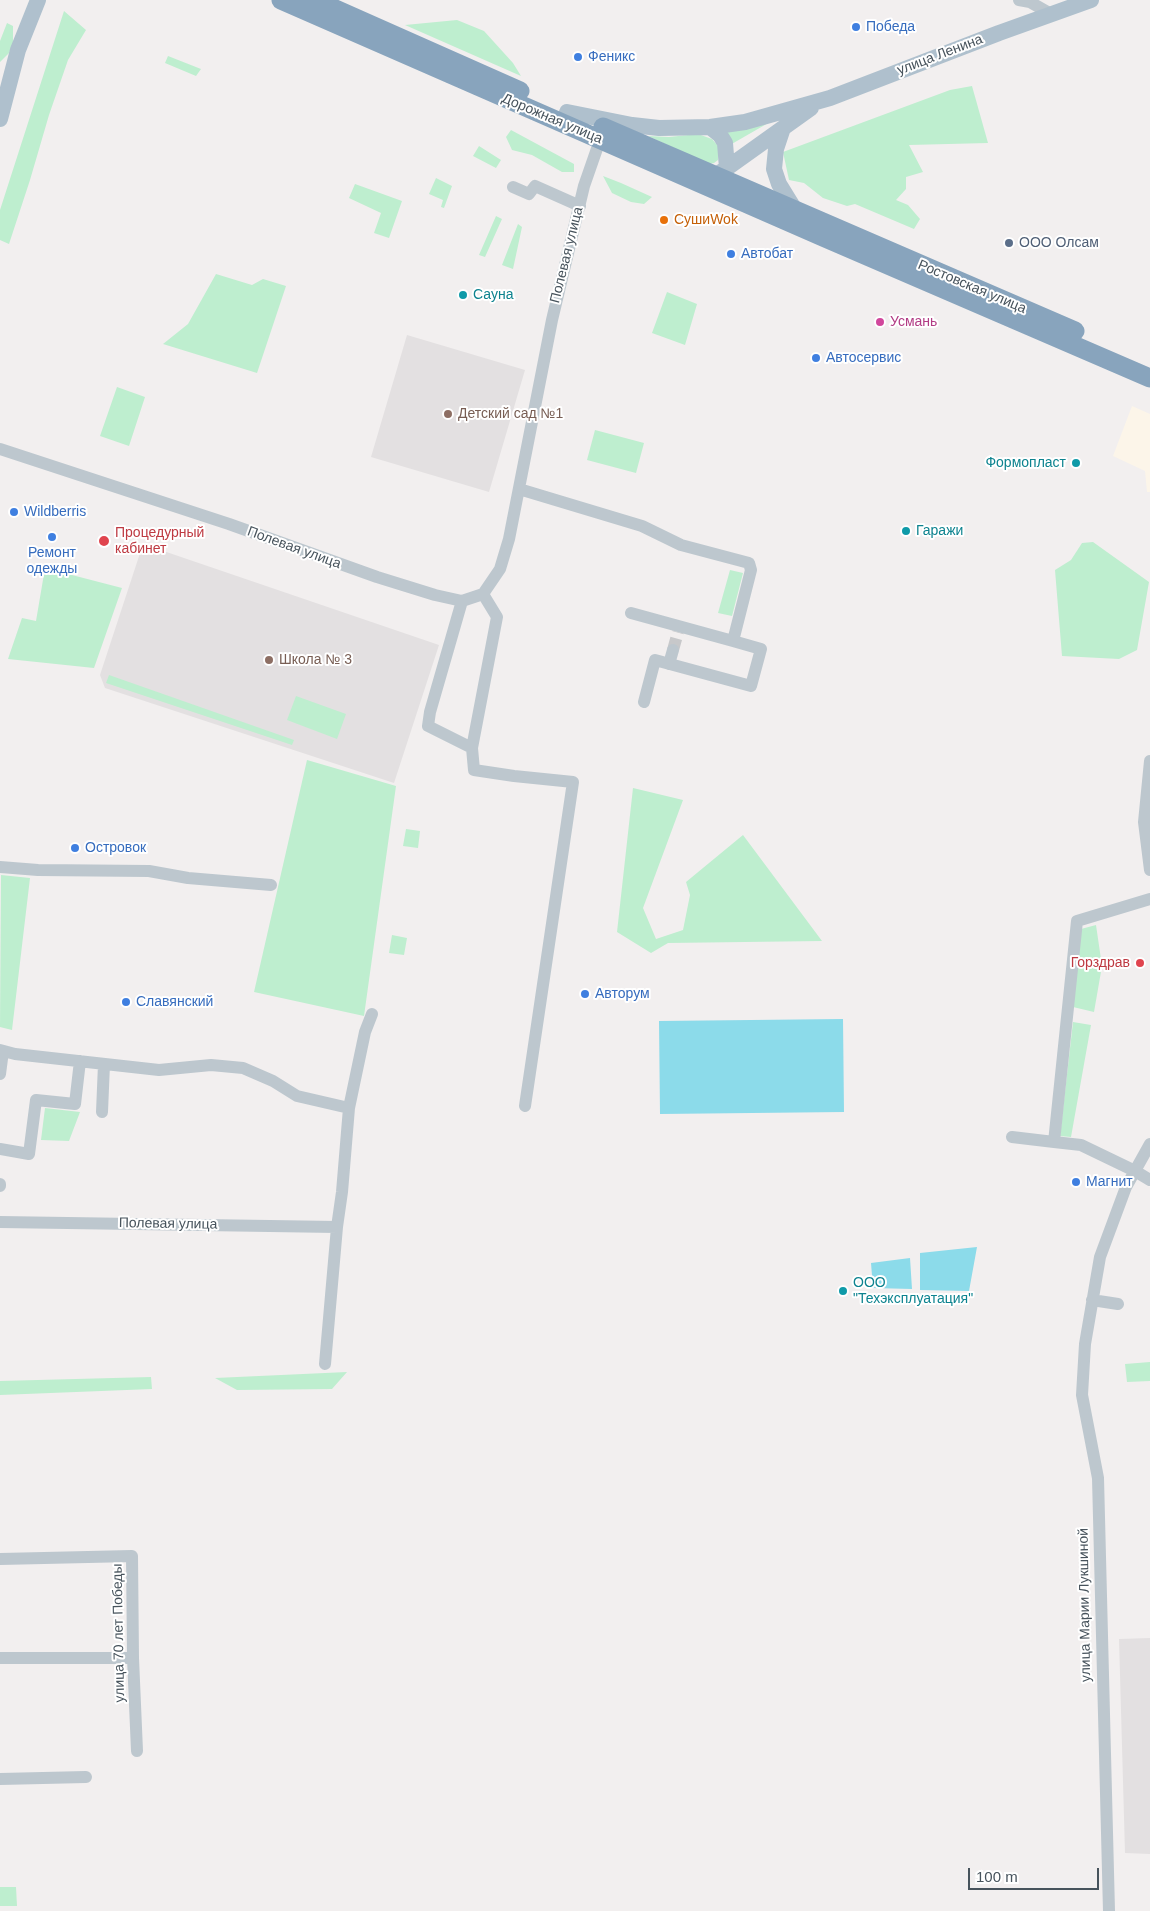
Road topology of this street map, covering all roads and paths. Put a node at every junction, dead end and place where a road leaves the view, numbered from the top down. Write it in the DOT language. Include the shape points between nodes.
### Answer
graph roads {
  1 [pos="38,0"];
  2 [pos="281,0"];
  3 [pos="315,0"];
  4 [pos="1019,0"];
  5 [pos="1091,0"];
  6 [pos="1051,14"];
  7 [pos="830,98"];
  8 [pos="567,112"];
  9 [pos="0,119"];
  10 [pos="710,127"];
  11 [pos="783,128"];
  12 [pos="600,140"];
  13 [pos="721,172"];
  14 [pos="695,181"];
  15 [pos="513,187"];
  16 [pos="580,206"];
  17 [pos="795,210"];
  18 [pos="823,237"];
  19 [pos="1150,364"];
  20 [pos="1150,378"];
  21 [pos="0,449"];
  22 [pos="519,490"];
  23 [pos="483,594"];
  24 [pos="462,601"];
  25 [pos="631,613"];
  26 [pos="732,641"];
  27 [pos="673,650"];
  28 [pos="669,664"];
  29 [pos="644,702"];
  30 [pos="472,748"];
  31 [pos="1150,761"];
  32 [pos="0,866"];
  33 [pos="1150,866"];
  34 [pos="271,885"];
  35 [pos="1150,900"];
  36 [pos="372,1014"];
  37 [pos="2,1051"];
  38 [pos="80,1061"];
  39 [pos="104,1064"];
  40 [pos="0,1074"];
  41 [pos="525,1106"];
  42 [pos="349,1108"];
  43 [pos="102,1112"];
  44 [pos="1012,1137"];
  45 [pos="1054,1142"];
  46 [pos="1150,1144"];
  47 [pos="0,1149"];
  48 [pos="1135,1171"];
  49 [pos="1150,1180"];
  50 [pos="0,1222"];
  51 [pos="337,1227"];
  52 [pos="1092,1300"];
  53 [pos="1118,1304"];
  54 [pos="325,1364"];
  55 [pos="0,1558"];
  56 [pos="0,1658"];
  57 [pos="133,1658"];
  58 [pos="137,1751"];
  59 [pos="86,1777"];
  60 [pos="0,1779"];
  61 [pos="1109,1911"];
  1 -- 9 [label="main road" via="18,50"];
  2 -- 12 [label="highway, Дорожная улица"];
  3 -- 8 [label="highway, Дорожная улица"];
  4 -- 6 [label="street" via="1030,2"];
  5 -- 6 [label="main road, улица Ленина"];
  6 -- 7 [label="main road, улица Ленина"];
  7 -- 10 [label="main road" via="745,122"];
  7 -- 11 [label="main road"];
  8 -- 10 [label="main road" via="659,128"];
  8 -- 13 [label="highway, Дорожная улица"];
  10 -- 13 [label="main road" via="725,143"];
  11 -- 13 [label="main road"];
  11 -- 17 [label="main road" via="776,148 774,169"];
  12 -- 14 [label="highway, Дорожная улица"];
  12 -- 16 [label="street, Полевая улица"];
  13 -- 14 [label="main road"];
  13 -- 17 [label="highway, Дорожная улица"];
  14 -- 18 [label="highway, Дорожная улица"];
  15 -- 16 [label="street" via="529,194 535,186"];
  16 -- 22 [label="street, Полевая улица" via="552,320"];
  17 -- 19 [label="highway, Ростовская улица"];
  18 -- 20 [label="highway, Ростовская улица"];
  21 -- 24 [label="street, Полевая улица" via="229,524 377,577"];
  22 -- 23 [label="street, Полевая улица" via="500,569"];
  22 -- 26 [label="street" via="642,526 681,545 749,563 751,570"];
  23 -- 24 [label="street"];
  23 -- 30 [label="street" via="497,617"];
  24 -- 30 [label="street" via="428,726"];
  25 -- 26 [label="street" via="679,629"];
  26 -- 28 [label="street" via="761,649 751,686"];
  27 -- 28 [label="street"];
  28 -- 29 [label="street" via="655,660"];
  30 -- 41 [label="street" via="474,770 573,782"];
  31 -- 33 [label="street" via="1144,822"];
  32 -- 34 [label="street" via="38,870 149,871 188,878"];
  35 -- 45 [label="street" via="1077,921"];
  36 -- 42 [label="street" via="365,1032"];
  37 -- 38 [label="street"];
  37 -- 40 [label="street"];
  38 -- 39 [label="street"];
  38 -- 47 [label="street" via="75,1104 36,1100 29,1154"];
  39 -- 42 [label="street" via="159,1070 211,1065 243,1068 297,1096"];
  39 -- 43 [label="street"];
  42 -- 51 [label="street"];
  44 -- 45 [label="street"];
  45 -- 48 [label="street" via="1081,1145"];
  46 -- 48 [label="street"];
  48 -- 49 [label="street"];
  48 -- 52 [label="street" via="1100,1257"];
  50 -- 51 [label="street, Полевая улица"];
  51 -- 54 [label="street"];
  52 -- 53 [label="street"];
  52 -- 61 [label="street, улица Марии Лукшиной" via="1082,1395 1098,1478"];
  55 -- 57 [label="street, улица 70 лет Победы" via="132,1556"];
  56 -- 57 [label="street"];
  57 -- 58 [label="street, улица 70 лет Победы"];
  59 -- 60 [label="street"];
}
